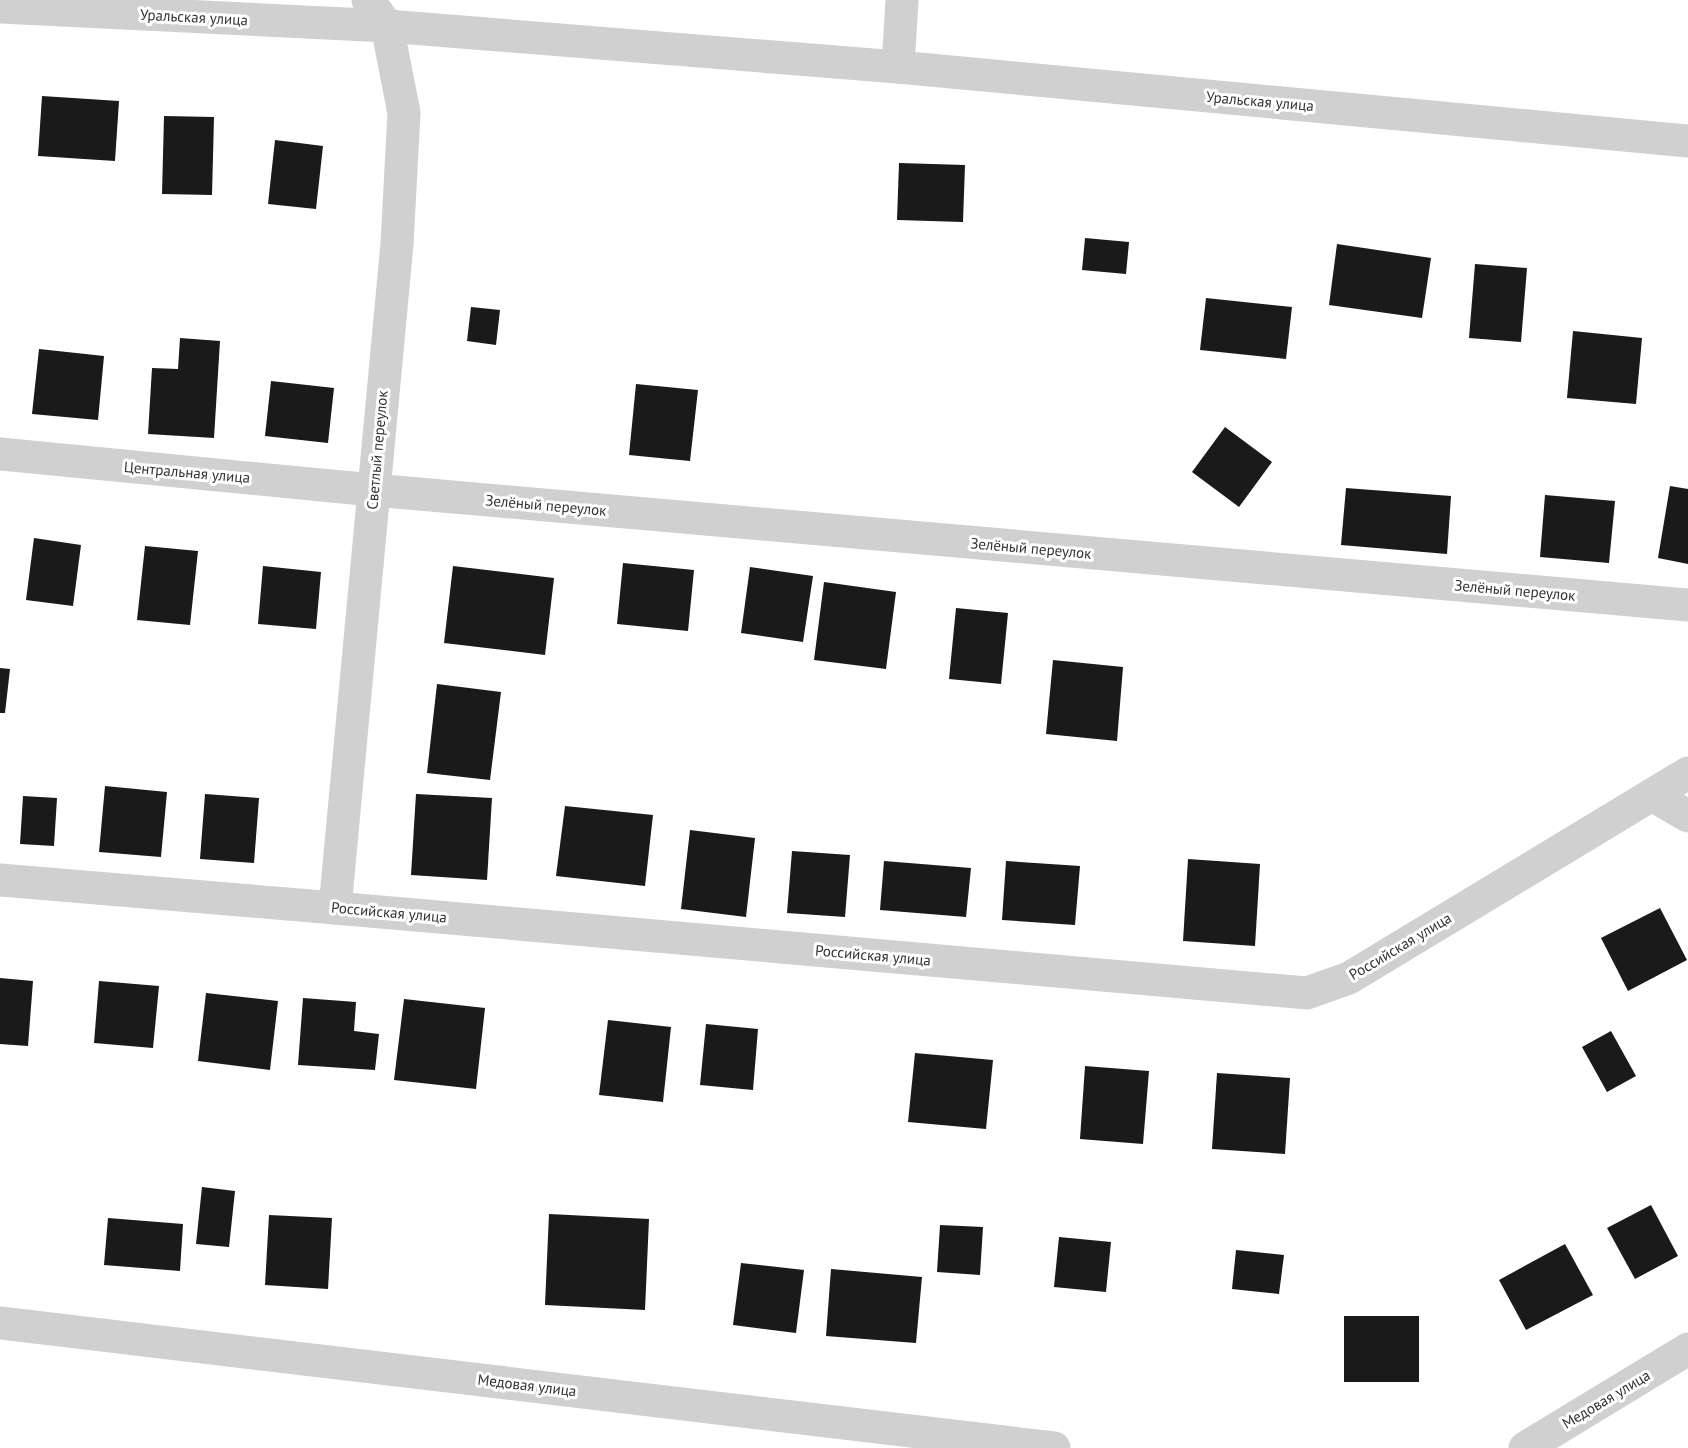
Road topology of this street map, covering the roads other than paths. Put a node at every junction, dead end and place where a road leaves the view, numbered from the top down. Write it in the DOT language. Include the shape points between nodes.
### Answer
graph roads {
  1 [pos="368,0"];
  2 [pos="902,0"];
  3 [pos="0,8"];
  4 [pos="387,26"];
  5 [pos="898,67"];
  6 [pos="1688,141"];
  7 [pos="0,454"];
  8 [pos="373,490"];
  9 [pos="1688,605"];
  10 [pos="1688,773"];
  11 [pos="1652,795"];
  12 [pos="1688,816"];
  13 [pos="0,880"];
  14 [pos="335,908"];
  15 [pos="0,1323"];
  16 [pos="1688,1349"];
  17 [pos="1054,1448"];
  18 [pos="1525,1448"];
  1 -- 4 [label="street, Светлый переулок"];
  2 -- 5 [label="street"];
  3 -- 4 [label="street, Уральская улица"];
  4 -- 5 [label="street, Уральская улица"];
  4 -- 8 [label="street, Светлый переулок" via="404,113 397,244"];
  5 -- 6 [label="street, Уральская улица"];
  7 -- 8 [label="street, Центральная улица"];
  8 -- 9 [label="street, Зелёный переулок"];
  8 -- 14 [label="street, Светлый переулок"];
  10 -- 11 [label="street, Российская улица"];
  11 -- 12 [label="street"];
  11 -- 14 [label="street, Российская улица" via="1349,978 1307,993"];
  13 -- 14 [label="street, Российская улица"];
  15 -- 17 [label="street, Медовая улица"];
  16 -- 18 [label="street, Медовая улица"];
}
